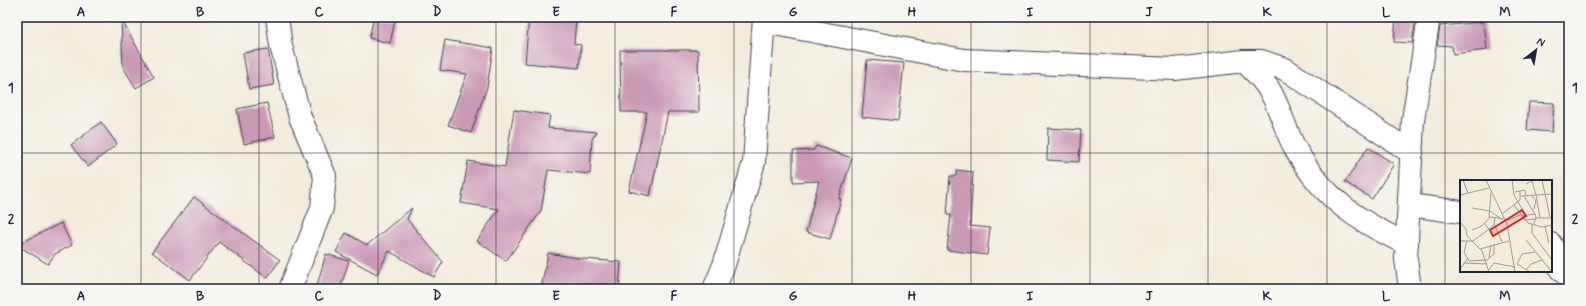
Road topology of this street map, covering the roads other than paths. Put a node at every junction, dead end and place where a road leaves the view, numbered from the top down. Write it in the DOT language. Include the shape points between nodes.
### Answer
graph roads {
  1 [pos="277,17"];
  2 [pos="1428,17"];
  3 [pos="764,20"];
  4 [pos="1244,61"];
  5 [pos="1412,153"];
  6 [pos="1409,205"];
  7 [pos="1460,212"];
  8 [pos="1407,244"];
  9 [pos="1552,247"];
  10 [pos="1569,277"];
  11 [pos="290,289"];
  12 [pos="714,289"];
  13 [pos="1410,289"];
  1 -- 11 [label="street" via="281,46 300,117 325,176 322,208"];
  2 -- 5 [label="street" via="1413,120"];
  3 -- 4 [label="street" via="964,60 1175,69"];
  3 -- 12 [label="street" via="754,162 724,266"];
  4 -- 5 [label="street" via="1261,61 1284,69"];
  4 -- 8 [label="street" via="1270,91 1296,151 1314,179 1343,208 1377,230"];
  5 -- 6 [label="street"];
  6 -- 7 [label="street"];
  6 -- 8 [label="street"];
  8 -- 13 [label="street"];
  9 -- 10 [label="street" via="1561,270"];
}
